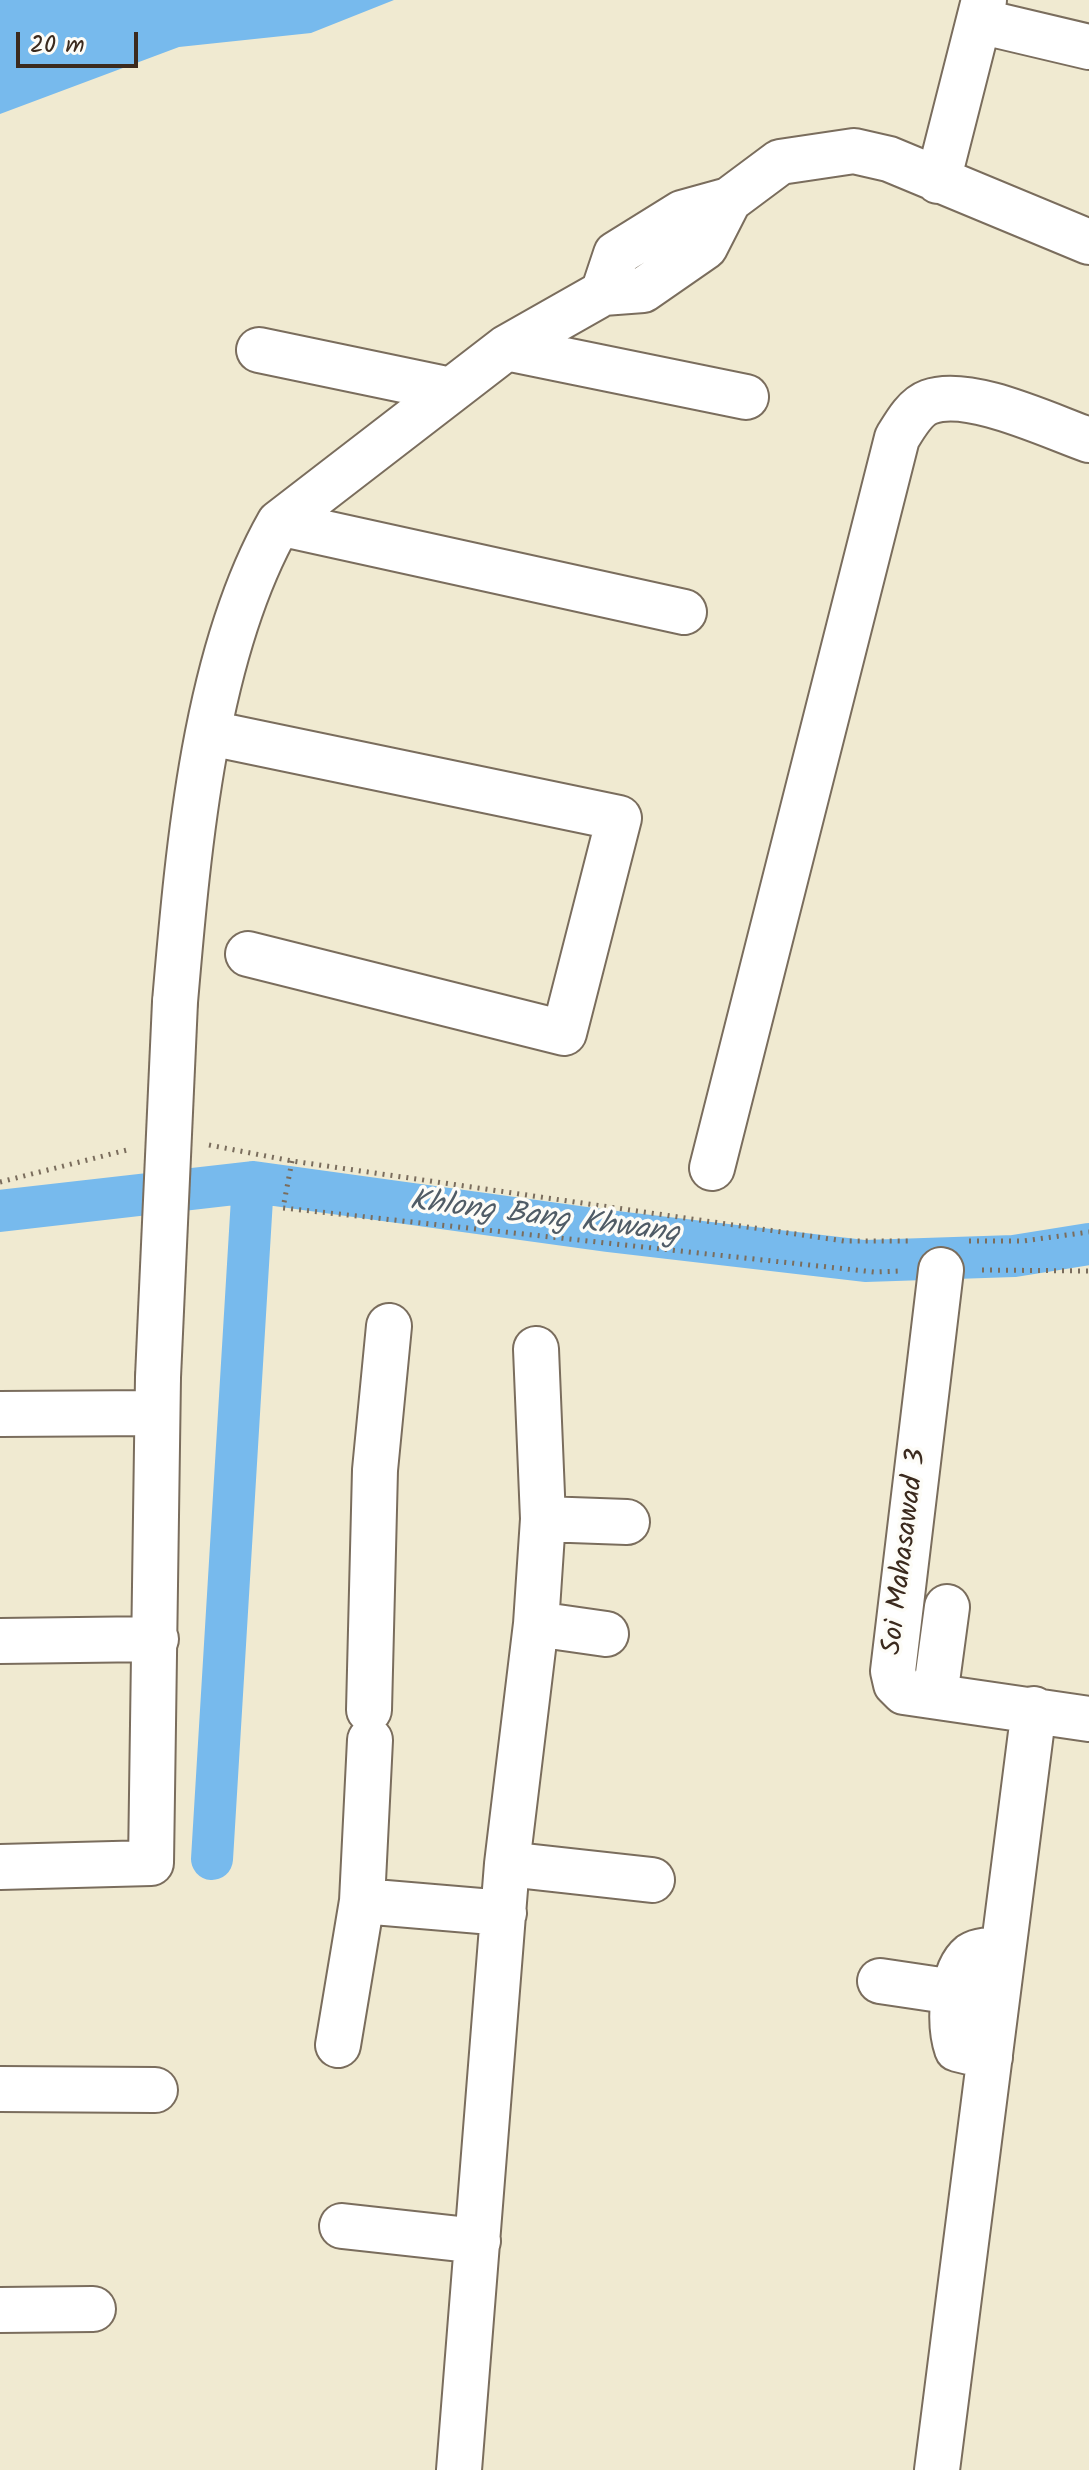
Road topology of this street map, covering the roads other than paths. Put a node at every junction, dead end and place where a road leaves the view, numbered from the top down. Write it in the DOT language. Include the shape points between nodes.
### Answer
graph roads {
  1 [pos="982,10"];
  2 [pos="1089,47"];
  3 [pos="938,181"];
  4 [pos="1089,242"];
  5 [pos="506,348"];
  6 [pos="259,350"];
  7 [pos="451,390"];
  8 [pos="746,397"];
  9 [pos="1089,440"];
  10 [pos="279,523"];
  11 [pos="684,612"];
  12 [pos="210,733"];
  13 [pos="248,954"];
  14 [pos="712,1168"];
  15 [pos="941,1251"];
  16 [pos="389,1326"];
  17 [pos="536,1349"];
  18 [pos="156,1395"];
  19 [pos="0,1414"];
  20 [pos="543,1519"];
  21 [pos="627,1522"];
  22 [pos="947,1607"];
  23 [pos="536,1624"];
  24 [pos="606,1634"];
  25 [pos="156,1639"];
  26 [pos="0,1641"];
  27 [pos="935,1696"];
  28 [pos="1034,1709"];
  29 [pos="1089,1719"];
  30 [pos="507,1864"];
  31 [pos="0,1867"];
  32 [pos="652,1880"];
  33 [pos="362,1901"];
  34 [pos="504,1913"];
  35 [pos="1003,1950"];
  36 [pos="880,1981"];
  37 [pos="954,1992"];
  38 [pos="338,2045"];
  39 [pos="990,2057"];
  40 [pos="0,2089"];
  41 [pos="155,2090"];
  42 [pos="342,2226"];
  43 [pos="478,2241"];
  44 [pos="93,2309"];
  45 [pos="0,2310"];
  46 [pos="459,2470"];
  47 [pos="937,2470"];
  1 -- 2 [label="street"];
  1 -- 3 [label="street"];
  3 -- 4 [label="street"];
  3 -- 5 [label="street" via="889,159 854,151 780,162 729,200 682,213 616,254 603,293"];
  5 -- 7 [label="street"];
  5 -- 8 [label="street"];
  6 -- 7 [label="street"];
  7 -- 10 [label="street"];
  9 -- 14 [label="street" via="962,396 928,402 897,438"];
  10 -- 11 [label="street"];
  10 -- 12 [label="street" via="255,564 231,632"];
  12 -- 13 [label="street" via="619,818 564,1033"];
  12 -- 18 [label="street, bridge" via="190,846 175,1002"];
  15 -- 27 [label="street, Soi Mahasawad 3" via="893,1671 904,1692"];
  16 -- 33 [label="street" via="375,1470"];
  17 -- 20 [label="street"];
  18 -- 19 [label="street"];
  18 -- 25 [label="street"];
  20 -- 21 [label="street"];
  20 -- 23 [label="street"];
  22 -- 27 [label="street"];
  23 -- 24 [label="street"];
  23 -- 30 [label="street"];
  25 -- 26 [label="street"];
  25 -- 31 [label="street" via="151,1863"];
  27 -- 28 [label="street, Soi Mahasawad 3"];
  28 -- 29 [label="street, Soi Mahasawad 3"];
  28 -- 35 [label="street"];
  30 -- 32 [label="street"];
  30 -- 34 [label="street"];
  33 -- 34 [label="street"];
  33 -- 38 [label="street"];
  34 -- 43 [label="street"];
  35 -- 37 [label="street" via="973,1954 964,1963"];
  35 -- 39 [label="street"];
  36 -- 37 [label="street"];
  37 -- 39 [label="street" via="957,2049"];
  39 -- 47 [label="street"];
  40 -- 41 [label="street"];
  42 -- 43 [label="street"];
  43 -- 46 [label="street"];
  44 -- 45 [label="street"];
}
